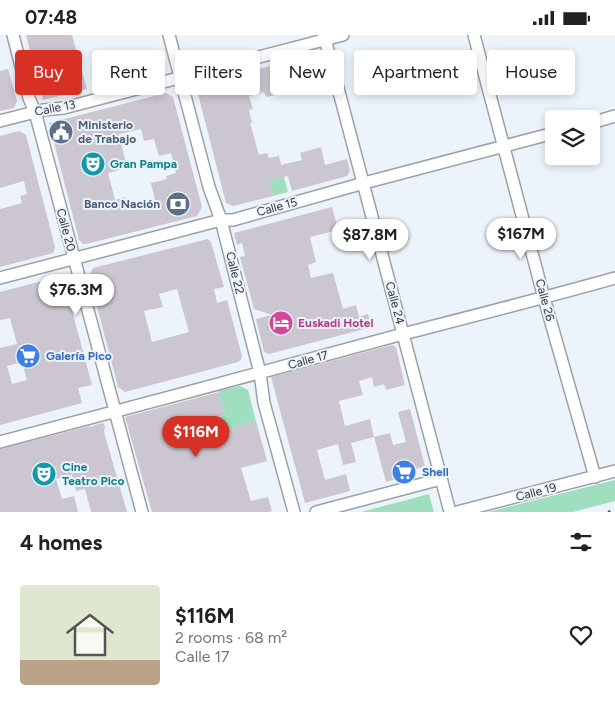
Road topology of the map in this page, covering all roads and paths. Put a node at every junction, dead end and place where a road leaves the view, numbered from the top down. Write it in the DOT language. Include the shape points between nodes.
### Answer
graph roads {
  1 [pos="12,35"];
  2 [pos="169,35"];
  3 [pos="343,35"];
  4 [pos="474,35"];
  5 [pos="325,37"];
  6 [pos="260,55"];
  7 [pos="175,58"];
  8 [pos="175,79"];
  9 [pos="185,95"];
  10 [pos="35,112"];
  11 [pos="615,117"];
  12 [pos="0,121"];
  13 [pos="600,121"];
  14 [pos="545,135"];
  15 [pos="504,146"];
  16 [pos="364,183"];
  17 [pos="221,220"];
  18 [pos="74,259"];
  19 [pos="0,278"];
  20 [pos="615,278"];
  21 [pos="544,298"];
  22 [pos="403,334"];
  23 [pos="260,373"];
  24 [pos="115,412"];
  25 [pos="0,442"];
  26 [pos="615,471"];
  27 [pos="595,477"];
  28 [pos="442,479"];
  29 [pos="142,512"];
  30 [pos="294,512"];
  31 [pos="316,512"];
  32 [pos="450,512"];
  33 [pos="457,512"];
  1 -- 10 [label="street, Calle 20"];
  2 -- 7 [label="street, Calle 22"];
  3 -- 5 [label="street, Calle 13"];
  4 -- 15 [label="street, Calle 26"];
  5 -- 6 [label="street, Calle 13"];
  5 -- 16 [label="street, Calle 24"];
  8 -- 10 [label="street, Calle 13" via="64,108"];
  9 -- 17 [label="street, Calle 22"];
  10 -- 12 [label="street, Calle 13"];
  10 -- 18 [label="street, Calle 20"];
  11 -- 13 [label="street"];
  14 -- 15 [label="street, Calle 15"];
  15 -- 16 [label="street, Calle 15"];
  15 -- 21 [label="street, Calle 26"];
  16 -- 17 [label="street, Calle 15" via="233,220"];
  16 -- 22 [label="street, Calle 24"];
  17 -- 18 [label="street, Calle 15"];
  17 -- 23 [label="street, Calle 22"];
  18 -- 19 [label="street, Calle 15"];
  18 -- 24 [label="street, Calle 20"];
  20 -- 21 [label="street, Calle 17"];
  21 -- 22 [label="street, Calle 17"];
  21 -- 27 [label="street, Calle 26"];
  22 -- 23 [label="street, Calle 17"];
  22 -- 28 [label="street, Calle 24"];
  23 -- 24 [label="street, Calle 17"];
  23 -- 30 [label="street, Calle 22" via="264,403"];
  24 -- 25 [label="street, Calle 17"];
  24 -- 29 [label="street, Calle 20"];
  26 -- 27 [label="street, Calle 19"];
  27 -- 33 [label="street, Calle 19"];
  28 -- 31 [label="street"];
  28 -- 32 [label="street, Calle 24"];
}
